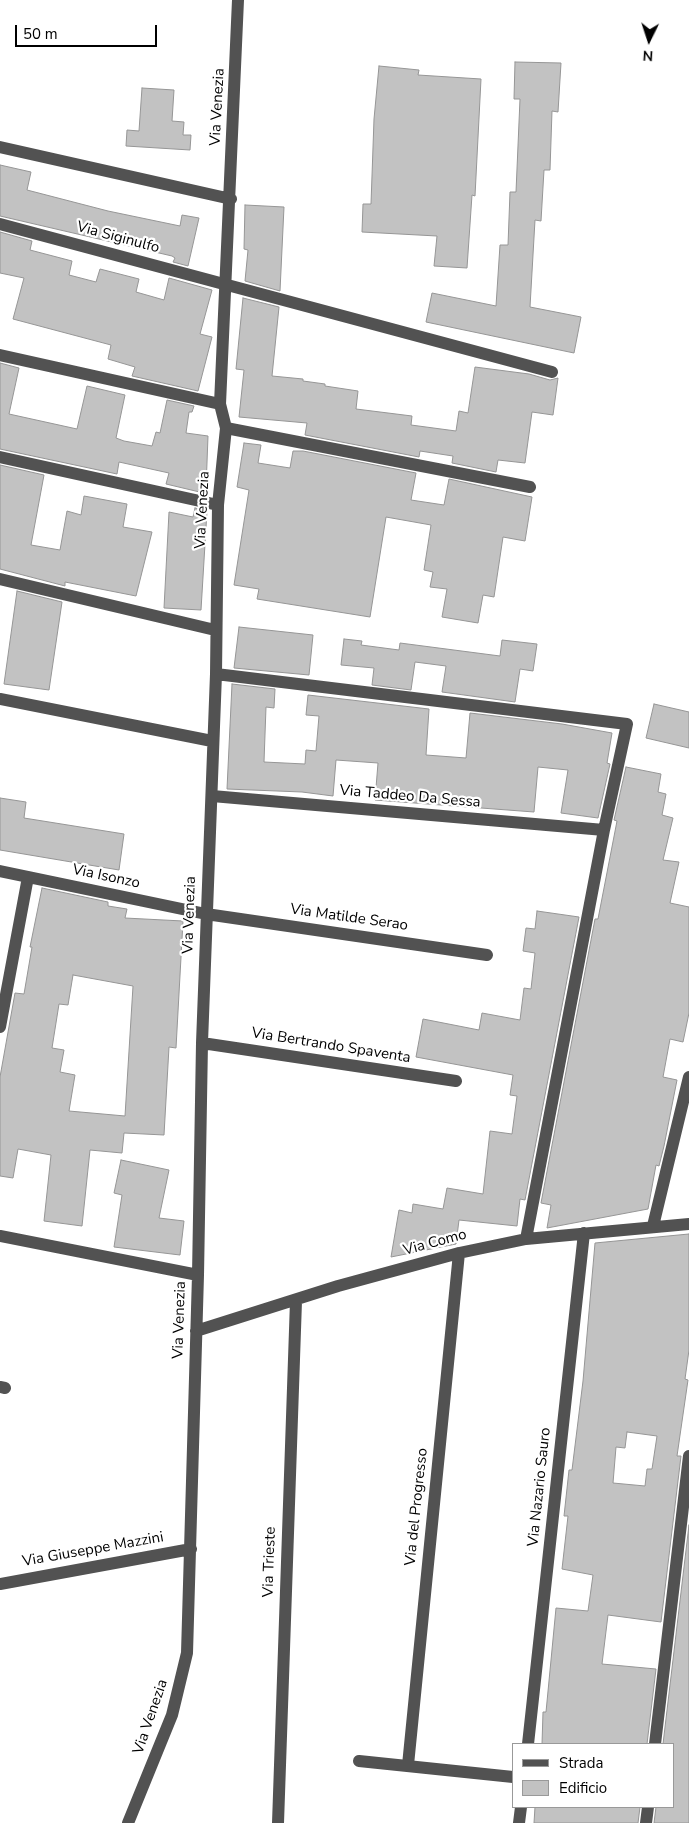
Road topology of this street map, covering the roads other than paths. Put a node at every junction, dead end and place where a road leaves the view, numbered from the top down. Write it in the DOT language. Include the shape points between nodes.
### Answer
graph roads {
  1 [pos="238,0"];
  2 [pos="0,147"];
  3 [pos="231,199"];
  4 [pos="0,224"];
  5 [pos="227,284"];
  6 [pos="0,355"];
  7 [pos="552,372"];
  8 [pos="220,404"];
  9 [pos="226,428"];
  10 [pos="0,457"];
  11 [pos="530,487"];
  12 [pos="218,505"];
  13 [pos="0,579"];
  14 [pos="215,630"];
  15 [pos="216,674"];
  16 [pos="0,699"];
  17 [pos="212,740"];
  18 [pos="212,796"];
  19 [pos="604,830"];
  20 [pos="0,871"];
  21 [pos="28,877"];
  22 [pos="206,914"];
  23 [pos="487,955"];
  24 [pos="0,1027"];
  25 [pos="202,1043"];
  26 [pos="689,1077"];
  27 [pos="456,1081"];
  28 [pos="689,1224"];
  29 [pos="653,1226"];
  30 [pos="584,1234"];
  31 [pos="0,1236"];
  32 [pos="526,1239"];
  33 [pos="459,1253"];
  34 [pos="198,1275"];
  35 [pos="296,1302"];
  36 [pos="196,1331"];
  37 [pos="689,1456"];
  38 [pos="191,1549"];
  39 [pos="0,1584"];
  40 [pos="528,1743"];
  41 [pos="655,1743"];
  42 [pos="359,1761"];
  43 [pos="408,1764"];
  44 [pos="512,1777"];
  45 [pos="521,1808"];
  46 [pos="648,1808"];
  47 [pos="128,1823"];
  48 [pos="278,1823"];
  49 [pos="519,1823"];
  50 [pos="646,1823"];
  1 -- 3 [label="street, Via Venezia"];
  2 -- 3 [label="street"];
  3 -- 5 [label="street, Via Venezia"];
  4 -- 5 [label="street, Via Siginulfo"];
  5 -- 7 [label="street, Via Siginulfo"];
  5 -- 8 [label="street, Via Venezia"];
  6 -- 8 [label="street"];
  8 -- 9 [label="street, Via Venezia"];
  9 -- 11 [label="street"];
  9 -- 12 [label="street, Via Venezia"];
  10 -- 12 [label="street"];
  12 -- 14 [label="street, Via Venezia"];
  13 -- 14 [label="street"];
  14 -- 15 [label="street, Via Venezia"];
  15 -- 17 [label="street, Via Venezia"];
  15 -- 19 [label="street" via="627,724"];
  16 -- 17 [label="street"];
  17 -- 18 [label="street, Via Venezia"];
  18 -- 19 [label="street, Via Taddeo Da Sessa"];
  18 -- 22 [label="street, Via Venezia"];
  19 -- 32 [label="street"];
  20 -- 21 [label="street, Via Isonzo"];
  21 -- 22 [label="street, Via Isonzo"];
  21 -- 24 [label="street"];
  22 -- 23 [label="street, Via Matilde Serao"];
  22 -- 25 [label="street, Via Venezia"];
  25 -- 27 [label="street, Via Bertrando Spaventa"];
  25 -- 34 [label="street, Via Venezia"];
  26 -- 29 [label="street"];
  28 -- 29 [label="street, Via Como"];
  29 -- 30 [label="street, Via Como"];
  30 -- 32 [label="street, Via Como"];
  30 -- 40 [label="street, Via Nazario Sauro"];
  31 -- 34 [label="street"];
  32 -- 33 [label="street, Via Como"];
  33 -- 35 [label="street, Via Como" via="338,1286"];
  33 -- 43 [label="street, Via del Progresso"];
  34 -- 36 [label="street, Via Venezia"];
  35 -- 36 [label="street, Via Como"];
  35 -- 48 [label="street, Via Trieste"];
  36 -- 38 [label="street, Via Venezia"];
  37 -- 41 [label="street"];
  38 -- 39 [label="street, Via Giuseppe Mazzini"];
  38 -- 47 [label="street, Via Venezia" via="187,1653 182,1681 172,1715"];
  42 -- 43 [label="street"];
  43 -- 44 [label="street"];
  45 -- 49 [label="street"];
  46 -- 50 [label="street"];
}
